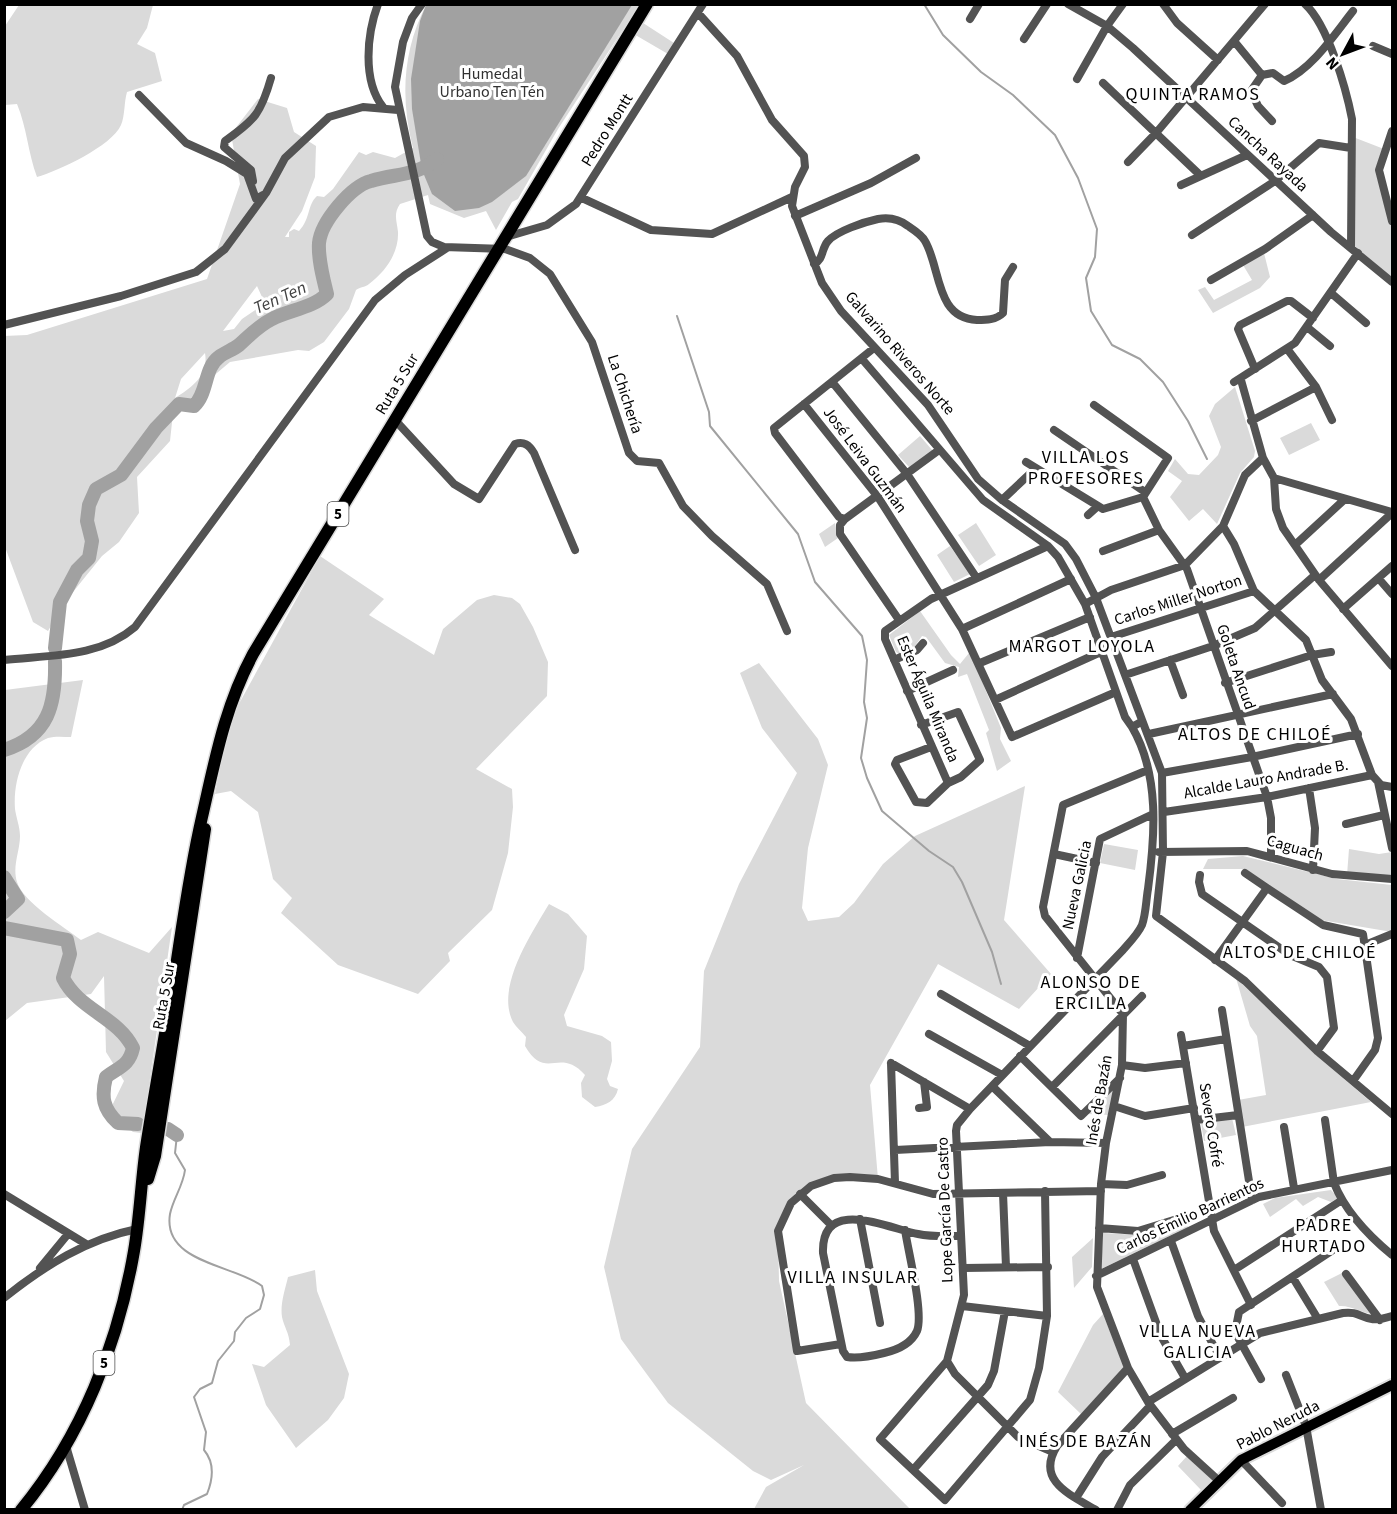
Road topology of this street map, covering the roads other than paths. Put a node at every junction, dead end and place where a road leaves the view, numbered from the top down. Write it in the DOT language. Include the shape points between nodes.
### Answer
graph roads {
  1 [pos="378,4"];
  2 [pos="422,4"];
  3 [pos="647,4"];
  4 [pos="703,4"];
  5 [pos="979,4"];
  6 [pos="1047,4"];
  7 [pos="1068,4"];
  8 [pos="1123,4"];
  9 [pos="1163,4"];
  10 [pos="1265,4"];
  11 [pos="1305,4"];
  12 [pos="1353,11"];
  13 [pos="698,13"];
  14 [pos="970,19"];
  15 [pos="1107,26"];
  16 [pos="1024,39"];
  17 [pos="1234,41"];
  18 [pos="1327,43"];
  19 [pos="1372,46"];
  20 [pos="1392,54"];
  21 [pos="1218,60"];
  22 [pos="1262,75"];
  23 [pos="271,78"];
  24 [pos="1077,79"];
  25 [pos="1103,83"];
  26 [pos="139,95"];
  27 [pos="1186,98"];
  28 [pos="382,107"];
  29 [pos="398,110"];
  30 [pos="1272,121"];
  31 [pos="1392,131"];
  32 [pos="1156,133"];
  33 [pos="1351,148"];
  34 [pos="1247,155"];
  35 [pos="916,158"];
  36 [pos="1128,162"];
  37 [pos="1201,176"];
  38 [pos="1275,181"];
  39 [pos="252,184"];
  40 [pos="1181,185"];
  41 [pos="266,193"];
  42 [pos="792,197"];
  43 [pos="582,198"];
  44 [pos="1313,215"];
  45 [pos="795,216"];
  46 [pos="1392,220"];
  47 [pos="1191,235"];
  48 [pos="506,237"];
  49 [pos="1351,247"];
  50 [pos="447,248"];
  51 [pos="499,248"];
  52 [pos="1358,253"];
  53 [pos="814,264"];
  54 [pos="1013,267"];
  55 [pos="1211,280"];
  56 [pos="1392,282"];
  57 [pos="1331,293"];
  58 [pos="1313,318"];
  59 [pos="1366,323"];
  60 [pos="4,325"];
  61 [pos="1307,327"];
  62 [pos="1330,346"];
  63 [pos="874,348"];
  64 [pos="1288,350"];
  65 [pos="862,359"];
  66 [pos="1255,369"];
  67 [pos="833,383"];
  68 [pos="1316,387"];
  69 [pos="804,404"];
  70 [pos="1094,405"];
  71 [pos="395,420"];
  72 [pos="1332,420"];
  73 [pos="1251,421"];
  74 [pos="1054,430"];
  75 [pos="939,450"];
  76 [pos="1263,458"];
  77 [pos="1026,462"];
  78 [pos="1035,469"];
  79 [pos="907,474"];
  80 [pos="1274,478"];
  81 [pos="1144,494"];
  82 [pos="878,497"];
  83 [pos="1345,499"];
  84 [pos="1002,500"];
  85 [pos="1100,508"];
  86 [pos="1392,513"];
  87 [pos="1088,515"];
  88 [pos="845,519"];
  89 [pos="1223,526"];
  90 [pos="1159,530"];
  91 [pos="1295,545"];
  92 [pos="1048,546"];
  93 [pos="575,550"];
  94 [pos="1103,551"];
  95 [pos="1185,565"];
  96 [pos="1392,566"];
  97 [pos="976,577"];
  98 [pos="1317,577"];
  99 [pos="1071,579"];
  100 [pos="1379,579"];
  101 [pos="1254,591"];
  102 [pos="1392,594"];
  103 [pos="940,595"];
  104 [pos="1096,598"];
  105 [pos="1085,604"];
  106 [pos="1201,608"];
  107 [pos="1342,609"];
  108 [pos="1276,611"];
  109 [pos="1090,617"];
  110 [pos="899,620"];
  111 [pos="962,629"];
  112 [pos="787,631"];
  113 [pos="1111,637"];
  114 [pos="923,643"];
  115 [pos="1213,646"];
  116 [pos="1103,651"];
  117 [pos="1331,652"];
  118 [pos="1312,655"];
  119 [pos="4,660"];
  120 [pos="894,660"];
  121 [pos="1170,660"];
  122 [pos="980,663"];
  123 [pos="1392,666"];
  124 [pos="953,670"];
  125 [pos="1125,675"];
  126 [pos="1226,683"];
  127 [pos="907,691"];
  128 [pos="1116,692"];
  129 [pos="1333,694"];
  130 [pos="1183,695"];
  131 [pos="995,700"];
  132 [pos="1237,717"];
  133 [pos="1141,722"];
  134 [pos="921,725"];
  135 [pos="1132,728"];
  136 [pos="1149,734"];
  137 [pos="1358,734"];
  138 [pos="931,747"];
  139 [pos="1252,757"];
  140 [pos="1148,770"];
  141 [pos="1162,773"];
  142 [pos="1375,778"];
  143 [pos="948,783"];
  144 [pos="1392,787"];
  145 [pos="1309,788"];
  146 [pos="207,795"];
  147 [pos="1267,797"];
  148 [pos="1164,812"];
  149 [pos="1153,814"];
  150 [pos="1384,815"];
  151 [pos="1346,825"];
  152 [pos="1392,848"];
  153 [pos="1158,852"];
  154 [pos="1054,855"];
  155 [pos="1272,857"];
  156 [pos="1096,863"];
  157 [pos="1312,870"];
  158 [pos="1245,873"];
  159 [pos="1200,875"];
  160 [pos="1392,879"];
  161 [pos="1267,888"];
  162 [pos="1243,922"];
  163 [pos="1392,934"];
  164 [pos="1366,947"];
  165 [pos="1077,958"];
  166 [pos="1215,960"];
  167 [pos="1095,980"];
  168 [pos="181,991"];
  169 [pos="941,994"];
  170 [pos="1142,996"];
  171 [pos="170,1003"];
  172 [pos="1222,1010"];
  173 [pos="1123,1014"];
  174 [pos="929,1034"];
  175 [pos="1181,1035"];
  176 [pos="1226,1039"];
  177 [pos="1030,1046"];
  178 [pos="1183,1046"];
  179 [pos="1317,1051"];
  180 [pos="1020,1056"];
  181 [pos="1186,1063"];
  182 [pos="1122,1065"];
  183 [pos="1002,1075"];
  184 [pos="1120,1078"];
  185 [pos="1353,1081"];
  186 [pos="924,1082"];
  187 [pos="992,1086"];
  188 [pos="1052,1087"];
  189 [pos="1392,1098"];
  190 [pos="1114,1106"];
  191 [pos="1385,1107"];
  192 [pos="919,1108"];
  193 [pos="1194,1108"];
  194 [pos="970,1109"];
  195 [pos="1238,1114"];
  196 [pos="1392,1114"];
  197 [pos="1196,1120"];
  198 [pos="1325,1120"];
  199 [pos="1284,1127"];
  200 [pos="1050,1142"];
  201 [pos="1106,1143"];
  202 [pos="957,1147"];
  203 [pos="895,1150"];
  204 [pos="1392,1170"];
  205 [pos="1162,1175"];
  206 [pos="895,1183"];
  207 [pos="1334,1183"];
  208 [pos="1101,1188"];
  209 [pos="1294,1188"];
  210 [pos="1045,1191"];
  211 [pos="960,1193"];
  212 [pos="1004,1193"];
  213 [pos="4,1194"];
  214 [pos="800,1194"];
  215 [pos="141,1200"];
  216 [pos="1252,1200"];
  217 [pos="1342,1200"];
  218 [pos="860,1219"];
  219 [pos="1177,1219"];
  220 [pos="1211,1220"];
  221 [pos="832,1226"];
  222 [pos="1099,1228"];
  223 [pos="137,1229"];
  224 [pos="905,1230"];
  225 [pos="68,1234"];
  226 [pos="961,1236"];
  227 [pos="1170,1241"];
  228 [pos="86,1244"];
  229 [pos="1333,1250"];
  230 [pos="1392,1255"];
  231 [pos="1133,1259"];
  232 [pos="1006,1267"];
  233 [pos="1048,1267"];
  234 [pos="964,1268"];
  235 [pos="1234,1270"];
  236 [pos="1096,1273"];
  237 [pos="1346,1274"];
  238 [pos="32,1278"];
  239 [pos="1293,1278"];
  240 [pos="4,1298"];
  241 [pos="1251,1305"];
  242 [pos="962,1306"];
  243 [pos="1005,1311"];
  244 [pos="1047,1316"];
  245 [pos="1392,1316"];
  246 [pos="1318,1319"];
  247 [pos="1380,1320"];
  248 [pos="880,1323"];
  249 [pos="841,1344"];
  250 [pos="1241,1344"];
  251 [pos="1220,1358"];
  252 [pos="947,1361"];
  253 [pos="1128,1368"];
  254 [pos="1286,1375"];
  255 [pos="1185,1378"];
  256 [pos="1262,1379"];
  257 [pos="1392,1385"];
  258 [pos="978,1398"];
  259 [pos="1233,1398"];
  260 [pos="1149,1404"];
  261 [pos="1306,1426"];
  262 [pos="1009,1428"];
  263 [pos="1174,1437"];
  264 [pos="66,1446"];
  265 [pos="1053,1452"];
  266 [pos="1241,1460"];
  267 [pos="913,1470"];
  268 [pos="1218,1480"];
  269 [pos="1076,1498"];
  270 [pos="1282,1503"];
  271 [pos="21,1509"];
  272 [pos="85,1509"];
  273 [pos="1096,1509"];
  274 [pos="1117,1509"];
  275 [pos="1190,1509"];
  276 [pos="1321,1509"];
  1 -- 28 [label="street" via="369,32 368,62"];
  2 -- 29 [label="street" via="412,18 400,53 395,87"];
  3 -- 48 [label="highway, Ruta 5 Sur / 5"];
  4 -- 13 [label="street, Pedro Montt"];
  5 -- 14 [label="street"];
  6 -- 16 [label="street"];
  7 -- 15 [label="street, Cancha Rayada"];
  8 -- 15 [label="street"];
  9 -- 21 [label="street" via="1177,23"];
  10 -- 17 [label="street"];
  11 -- 18 [label="street" via="1317,19"];
  12 -- 18 [label="street"];
  13 -- 42 [label="street" via="737,56 772,120 804,156 805,167"];
  13 -- 43 [label="street, Pedro Montt"];
  15 -- 24 [label="street"];
  15 -- 27 [label="street, Cancha Rayada"];
  17 -- 21 [label="street"];
  17 -- 22 [label="street"];
  18 -- 22 [label="street" via="1293,77 1284,81 1273,73"];
  18 -- 33 [label="street" via="1348,99"];
  19 -- 20 [label="street"];
  21 -- 27 [label="street"];
  22 -- 30 [label="street" via="1251,91"];
  23 -- 39 [label="street" via="263,106 225,141 224,147 251,170"];
  25 -- 32 [label="street"];
  26 -- 39 [label="street" via="186,143 233,165 247,174"];
  27 -- 32 [label="street"];
  27 -- 34 [label="street, Cancha Rayada"];
  28 -- 29 [label="street"];
  28 -- 41 [label="street" via="354,108 329,117 285,158"];
  29 -- 50 [label="street" via="427,236 436,245"];
  31 -- 46 [label="street" via="1379,170"];
  32 -- 36 [label="street"];
  32 -- 37 [label="street"];
  33 -- 38 [label="street" via="1319,143"];
  33 -- 49 [label="street"];
  34 -- 37 [label="street"];
  34 -- 38 [label="street, Cancha Rayada"];
  35 -- 45 [label="street"];
  37 -- 40 [label="street"];
  38 -- 44 [label="street, Cancha Rayada"];
  38 -- 47 [label="street"];
  39 -- 41 [label="street" via="256,199"];
  41 -- 60 [label="street" via="225,249 196,272 121,296"];
  42 -- 43 [label="street" via="700,236 651,230"];
  42 -- 45 [label="street, Galvarino Riveros Norte"];
  43 -- 48 [label="street, Pedro Montt" via="555,221"];
  44 -- 49 [label="street, Cancha Rayada"];
  44 -- 55 [label="street"];
  45 -- 53 [label="street, Galvarino Riveros Norte"];
  48 -- 51 [label="highway, Ruta 5 Sur / 5"];
  49 -- 52 [label="street, Cancha Rayada"];
  50 -- 51 [label="street"];
  50 -- 119 [label="street" via="375,300 135,627 118,640 93,650"];
  51 -- 71 [label="highway, Ruta 5 Sur / 5"];
  51 -- 112 [label="street, La Chichería" via="530,258 555,280 592,342 629,453 637,462 659,463 683,506 766,584"];
  52 -- 56 [label="street, Cancha Rayada"];
  52 -- 57 [label="street"];
  53 -- 54 [label="street" via="820,261 833,237 877,219 894,219 926,243 944,297 953,309 961,317 977,320 995,319 1003,313 1005,280"];
  53 -- 63 [label="street, Galvarino Riveros Norte" via="841,311"];
  57 -- 58 [label="street"];
  57 -- 59 [label="street"];
  58 -- 61 [label="street"];
  58 -- 66 [label="street" via="1287,301 1240,325 1238,329"];
  61 -- 62 [label="street"];
  61 -- 64 [label="street"];
  63 -- 65 [label="street"];
  63 -- 84 [label="street, Galvarino Riveros Norte" via="928,405 978,479"];
  64 -- 66 [label="street"];
  64 -- 68 [label="street"];
  65 -- 67 [label="street"];
  65 -- 75 [label="street"];
  66 -- 73 [label="street" via="1237,381"];
  67 -- 69 [label="street"];
  67 -- 79 [label="street"];
  68 -- 72 [label="street"];
  68 -- 73 [label="street"];
  69 -- 82 [label="street, José Leiva Guzmán"];
  69 -- 88 [label="street" via="776,424 775,433 839,517"];
  70 -- 81 [label="street" via="1165,454 1167,462"];
  71 -- 93 [label="street" via="454,484 479,499 515,444 528,445"];
  71 -- 146 [label="highway, Ruta 5 Sur / 5" via="247,664 222,726"];
  73 -- 76 [label="street"];
  74 -- 81 [label="street"];
  75 -- 79 [label="street"];
  75 -- 92 [label="street" via="983,500"];
  76 -- 80 [label="street"];
  76 -- 89 [label="street" via="1245,475"];
  77 -- 78 [label="street"];
  78 -- 84 [label="street"];
  78 -- 85 [label="street"];
  79 -- 82 [label="street"];
  79 -- 97 [label="street"];
  80 -- 83 [label="street"];
  80 -- 91 [label="street" via="1276,509"];
  81 -- 85 [label="street"];
  81 -- 90 [label="street, Goleta Ancud"];
  82 -- 88 [label="street"];
  82 -- 103 [label="street, José Leiva Guzmán"];
  83 -- 86 [label="street"];
  83 -- 91 [label="street"];
  84 -- 104 [label="street, Galvarino Riveros Norte" via="1065,544"];
  85 -- 87 [label="street"];
  86 -- 98 [label="street"];
  88 -- 110 [label="street" via="840,525 840,536"];
  89 -- 95 [label="street"];
  89 -- 101 [label="street"];
  90 -- 94 [label="street"];
  90 -- 95 [label="street, Goleta Ancud"];
  91 -- 98 [label="street"];
  92 -- 97 [label="street, Ester Águila Miranda"];
  92 -- 99 [label="street"];
  95 -- 104 [label="street"];
  95 -- 106 [label="street, Goleta Ancud"];
  96 -- 100 [label="street"];
  97 -- 103 [label="street, Ester Águila Miranda"];
  98 -- 107 [label="street"];
  98 -- 108 [label="street"];
  99 -- 105 [label="street"];
  99 -- 111 [label="street"];
  100 -- 102 [label="street"];
  100 -- 107 [label="street"];
  101 -- 106 [label="street, Carlos Miller Norton"];
  101 -- 108 [label="street"];
  103 -- 110 [label="street, Ester Águila Miranda"];
  103 -- 111 [label="street, José Leiva Guzmán"];
  104 -- 105 [label="street"];
  104 -- 113 [label="street, Galvarino Riveros Norte"];
  105 -- 109 [label="street"];
  106 -- 113 [label="street, Carlos Miller Norton"];
  106 -- 115 [label="street, Goleta Ancud"];
  107 -- 123 [label="street"];
  108 -- 115 [label="street" via="1255,628"];
  108 -- 118 [label="street" via="1306,640"];
  109 -- 116 [label="street"];
  109 -- 122 [label="street"];
  110 -- 120 [label="street, Ester Águila Miranda" via="887,628 885,635"];
  111 -- 122 [label="street, José Leiva Guzmán"];
  113 -- 125 [label="street, Galvarino Riveros Norte"];
  114 -- 120 [label="street" via="918,650"];
  115 -- 121 [label="street"];
  115 -- 126 [label="street, Goleta Ancud"];
  116 -- 128 [label="street"];
  116 -- 131 [label="street"];
  117 -- 118 [label="street"];
  118 -- 126 [label="street"];
  118 -- 129 [label="street" via="1322,680"];
  120 -- 127 [label="street, Ester Águila Miranda"];
  121 -- 125 [label="street"];
  121 -- 130 [label="street"];
  122 -- 131 [label="street, José Leiva Guzmán"];
  124 -- 127 [label="street"];
  125 -- 133 [label="street, Galvarino Riveros Norte"];
  126 -- 132 [label="street, Goleta Ancud"];
  127 -- 134 [label="street, Ester Águila Miranda"];
  128 -- 131 [label="street, José Leiva Guzmán" via="1012,737"];
  128 -- 135 [label="street"];
  129 -- 132 [label="street"];
  129 -- 137 [label="street"];
  132 -- 136 [label="street"];
  132 -- 139 [label="street, Goleta Ancud"];
  133 -- 135 [label="street"];
  133 -- 136 [label="street, Galvarino Riveros Norte"];
  134 -- 138 [label="street, Ester Águila Miranda"];
  134 -- 143 [label="street" via="958,712 980,755 978,764"];
  135 -- 140 [label="street"];
  136 -- 141 [label="street, Galvarino Riveros Norte"];
  137 -- 139 [label="street"];
  137 -- 142 [label="street"];
  138 -- 143 [label="street, Ester Águila Miranda"];
  138 -- 143 [label="street" via="895,764 920,805"];
  139 -- 141 [label="street"];
  139 -- 147 [label="street, Goleta Ancud"];
  140 -- 149 [label="street"];
  140 -- 154 [label="street" via="1063,805"];
  141 -- 148 [label="street, Galvarino Riveros Norte"];
  142 -- 144 [label="street"];
  142 -- 145 [label="street, Alcalde Lauro Andrade B."];
  142 -- 150 [label="street"];
  145 -- 147 [label="street, Alcalde Lauro Andrade B."];
  145 -- 157 [label="street" via="1315,828"];
  146 -- 168 [label="highway, Ruta 5 Sur / 5" via="205,843"];
  146 -- 171 [label="highway, Ruta 5 Sur / 5"];
  147 -- 148 [label="street, Alcalde Lauro Andrade B."];
  147 -- 155 [label="street, Goleta Ancud"];
  148 -- 153 [label="street, Galvarino Riveros Norte"];
  149 -- 153 [label="street"];
  149 -- 156 [label="street, Nueva Galicia" via="1101,839"];
  150 -- 151 [label="street"];
  150 -- 152 [label="street"];
  153 -- 155 [label="street, Caguach" via="1247,851"];
  153 -- 166 [label="street, Galvarino Riveros Norte" via="1155,914"];
  153 -- 167 [label="street, Lope García De Castro" via="1141,926"];
  154 -- 156 [label="street"];
  154 -- 165 [label="street" via="1043,907 1045,916"];
  155 -- 157 [label="street, Caguach"];
  156 -- 165 [label="street, Nueva Galicia"];
  157 -- 160 [label="street, Caguach"];
  158 -- 161 [label="street"];
  159 -- 162 [label="street" via="1202,894"];
  161 -- 162 [label="street"];
  161 -- 164 [label="street" via="1323,925 1363,934"];
  162 -- 166 [label="street"];
  162 -- 179 [label="street" via="1290,955 1319,967 1327,977 1334,1028"];
  163 -- 164 [label="street"];
  164 -- 185 [label="street" via="1378,1038"];
  165 -- 167 [label="street"];
  166 -- 179 [label="street, Galvarino Riveros Norte" via="1273,1006"];
  167 -- 173 [label="street"];
  167 -- 177 [label="street, Lope García De Castro"];
  168 -- 171 [label="highway"];
  168 -- 215 [label="highway, Ruta 5 Sur / 5" via="155,1156"];
  169 -- 177 [label="street"];
  170 -- 173 [label="street"];
  171 -- 215 [label="highway, Ruta 5 Sur / 5"];
  172 -- 176 [label="street"];
  173 -- 182 [label="street, Inés de Bazán"];
  173 -- 188 [label="street"];
  174 -- 183 [label="street"];
  175 -- 178 [label="street, Severo Cofré"];
  176 -- 178 [label="street"];
  176 -- 195 [label="street"];
  177 -- 180 [label="street, Lope García De Castro"];
  178 -- 181 [label="street, Severo Cofré"];
  179 -- 185 [label="street, Galvarino Riveros Norte"];
  180 -- 183 [label="street, Lope García De Castro"];
  180 -- 188 [label="street"];
  181 -- 182 [label="street" via="1145,1068"];
  181 -- 193 [label="street, Severo Cofré"];
  182 -- 184 [label="street, Inés de Bazán"];
  183 -- 187 [label="street, Lope García De Castro"];
  184 -- 188 [label="street" via="1082,1116"];
  184 -- 190 [label="street, Inés de Bazán"];
  185 -- 191 [label="street, Galvarino Riveros Norte"];
  186 -- 192 [label="street" via="927,1107"];
  186 -- 194 [label="street"];
  186 -- 203 [label="street" via="891,1064"];
  187 -- 194 [label="street, Lope García De Castro"];
  187 -- 200 [label="street"];
  189 -- 191 [label="street"];
  190 -- 193 [label="street" via="1145,1116"];
  190 -- 201 [label="street, Inés de Bazán"];
  191 -- 196 [label="street, Galvarino Riveros Norte"];
  193 -- 197 [label="street, Severo Cofré"];
  194 -- 202 [label="street, Lope García De Castro" via="957,1125"];
  195 -- 197 [label="street"];
  195 -- 216 [label="street"];
  197 -- 220 [label="street, Severo Cofré"];
  198 -- 207 [label="street"];
  199 -- 209 [label="street"];
  200 -- 201 [label="street"];
  200 -- 202 [label="street"];
  201 -- 208 [label="street, Inés de Bazán"];
  202 -- 203 [label="street"];
  202 -- 211 [label="street, Lope García De Castro"];
  203 -- 206 [label="street"];
  204 -- 207 [label="street, Carlos Emilio Barrientos"];
  205 -- 208 [label="street"];
  206 -- 211 [label="street" via="933,1194"];
  206 -- 214 [label="street" via="834,1178"];
  207 -- 209 [label="street, Carlos Emilio Barrientos"];
  207 -- 217 [label="street"];
  208 -- 210 [label="street"];
  208 -- 222 [label="street, Inés de Bazán"];
  209 -- 216 [label="street, Carlos Emilio Barrientos"];
  210 -- 212 [label="street"];
  210 -- 233 [label="street"];
  211 -- 212 [label="street"];
  211 -- 226 [label="street, Lope García De Castro"];
  212 -- 232 [label="street"];
  213 -- 225 [label="street"];
  214 -- 221 [label="street"];
  214 -- 249 [label="street" via="785,1212 778,1231 797,1351"];
  215 -- 223 [label="highway, Ruta 5 Sur / 5"];
  216 -- 220 [label="street, Carlos Emilio Barrientos"];
  217 -- 230 [label="street" via="1374,1241"];
  217 -- 235 [label="street"];
  218 -- 221 [label="street"];
  218 -- 224 [label="street"];
  218 -- 248 [label="street"];
  219 -- 222 [label="street" via="1138,1231"];
  220 -- 227 [label="street, Carlos Emilio Barrientos"];
  220 -- 235 [label="street, Severo Cofré"];
  221 -- 249 [label="street" via="824,1239 823,1253"];
  222 -- 236 [label="street, Inés de Bazán"];
  223 -- 228 [label="street"];
  223 -- 264 [label="highway, Ruta 5 Sur / 5" via="112,1341"];
  224 -- 226 [label="street"];
  224 -- 249 [label="street" via="919,1311 917,1331 895,1350 858,1358 847,1357"];
  225 -- 228 [label="street"];
  225 -- 238 [label="street"];
  226 -- 234 [label="street, Lope García De Castro"];
  227 -- 231 [label="street, Carlos Emilio Barrientos"];
  227 -- 251 [label="street" via="1198,1316"];
  228 -- 238 [label="street"];
  229 -- 239 [label="street"];
  231 -- 236 [label="street, Carlos Emilio Barrientos"];
  231 -- 255 [label="street" via="1161,1336"];
  232 -- 233 [label="street"];
  232 -- 234 [label="street"];
  233 -- 244 [label="street"];
  234 -- 242 [label="street, Lope García De Castro"];
  235 -- 241 [label="street, Severo Cofré"];
  236 -- 253 [label="street, Inés de Bazán" via="1097,1287"];
  237 -- 247 [label="street"];
  238 -- 240 [label="street"];
  239 -- 241 [label="street"];
  239 -- 246 [label="street"];
  241 -- 250 [label="street" via="1239,1312 1236,1320 1235,1332"];
  242 -- 243 [label="street"];
  242 -- 252 [label="street, Lope García De Castro"];
  243 -- 244 [label="street"];
  243 -- 258 [label="street" via="994,1371"];
  244 -- 262 [label="street" via="1030,1401"];
  245 -- 247 [label="street"];
  246 -- 247 [label="street" via="1348,1312 1366,1320"];
  246 -- 250 [label="street" via="1260,1333"];
  250 -- 251 [label="street"];
  250 -- 256 [label="street"];
  251 -- 255 [label="street"];
  252 -- 258 [label="street"];
  252 -- 267 [label="street" via="880,1439"];
  253 -- 260 [label="street, Inés de Bazán"];
  253 -- 265 [label="street"];
  254 -- 261 [label="street"];
  255 -- 260 [label="street"];
  257 -- 261 [label="main road, Pablo Neruda"];
  258 -- 262 [label="street"];
  258 -- 267 [label="street"];
  259 -- 263 [label="street"];
  260 -- 263 [label="street, Inés de Bazán"];
  260 -- 269 [label="street" via="1102,1457"];
  261 -- 266 [label="main road, Pablo Neruda"];
  261 -- 276 [label="street"];
  262 -- 265 [label="street" via="1018,1437"];
  262 -- 267 [label="street" via="945,1500"];
  263 -- 268 [label="street, Inés de Bazán"];
  263 -- 274 [label="street" via="1131,1485"];
  264 -- 271 [label="highway, Ruta 5 Sur / 5"];
  264 -- 272 [label="street"];
  265 -- 269 [label="street" via="1054,1480"];
  266 -- 268 [label="main road, Pablo Neruda"];
  266 -- 270 [label="street"];
  268 -- 275 [label="main road, Pablo Neruda"];
  269 -- 273 [label="street"];
}
